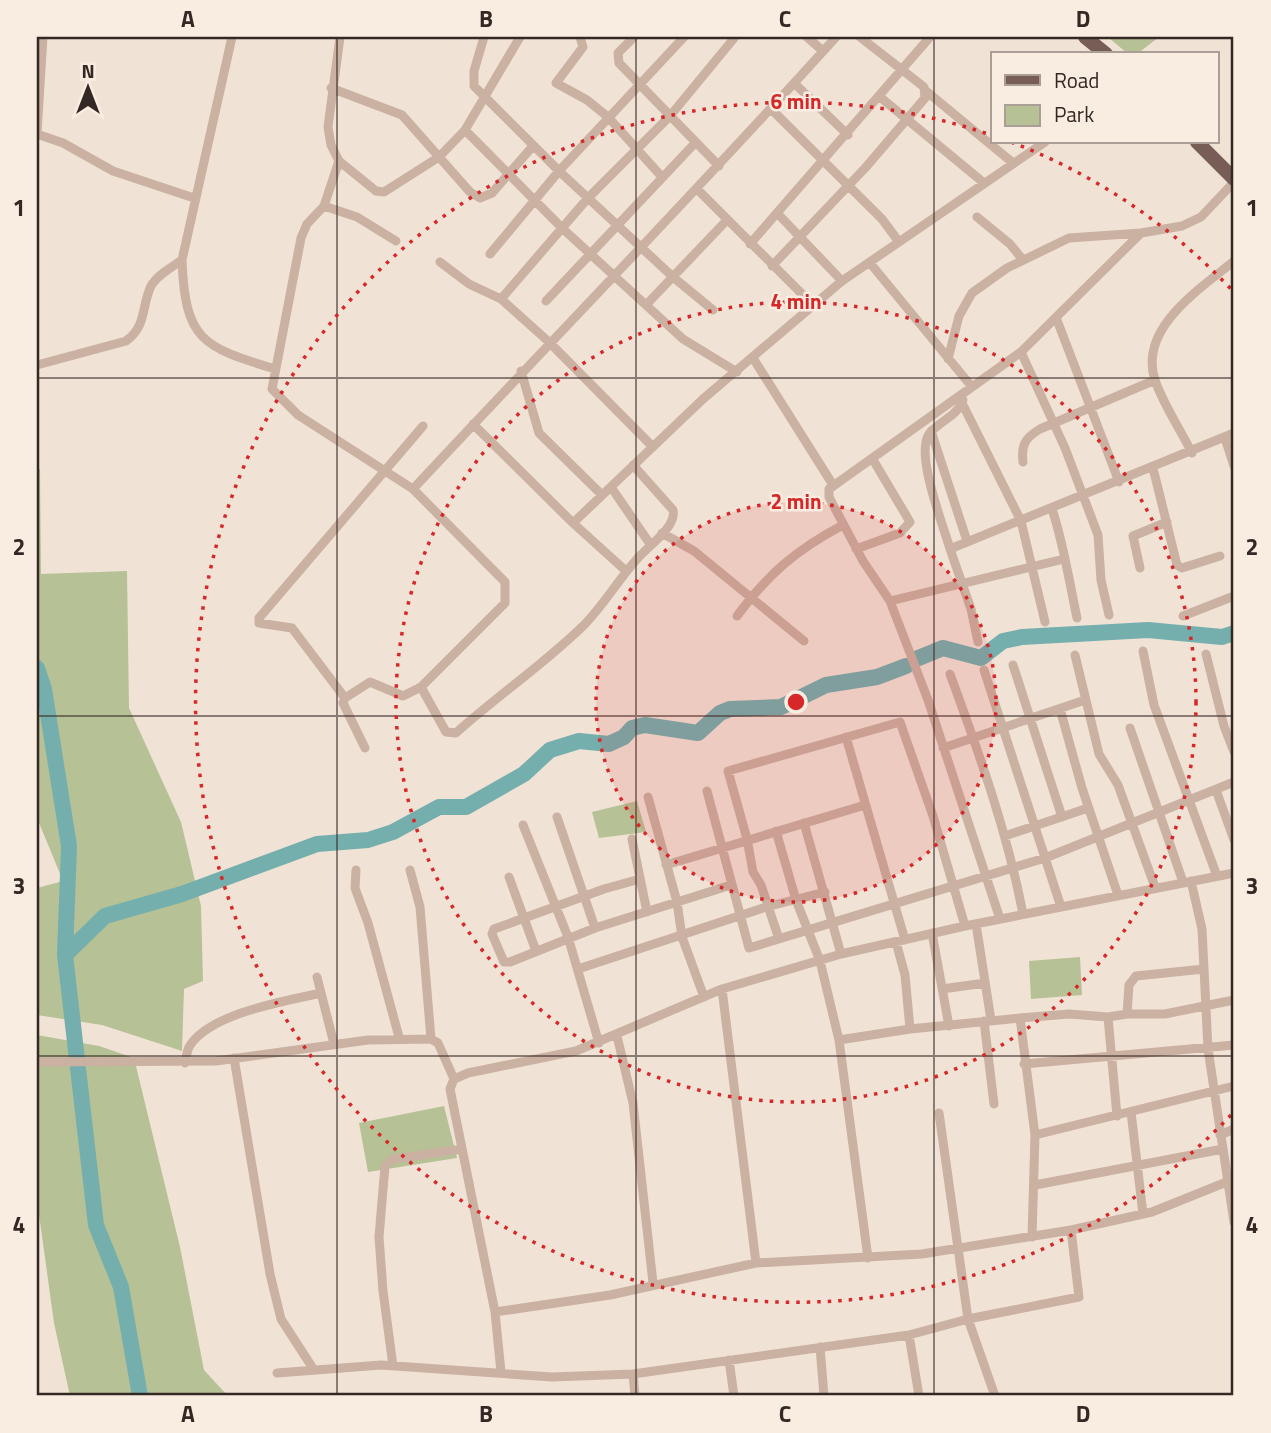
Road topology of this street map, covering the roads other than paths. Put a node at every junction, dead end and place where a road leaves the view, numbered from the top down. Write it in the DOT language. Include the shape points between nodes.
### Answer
graph roads {
  1 [pos="43,37"];
  2 [pos="232,37"];
  3 [pos="340,37"];
  4 [pos="484,37"];
  5 [pos="520,37"];
  6 [pos="580,37"];
  7 [pos="634,37"];
  8 [pos="684,37"];
  9 [pos="735,37"];
  10 [pos="807,37"];
  11 [pos="836,37"];
  12 [pos="860,37"];
  13 [pos="930,37"];
  14 [pos="1085,37"];
  15 [pos="823,51"];
  16 [pos="1104,52"];
  17 [pos="904,68"];
  18 [pos="794,83"];
  19 [pos="640,85"];
  20 [pos="331,88"];
  21 [pos="926,91"];
  22 [pos="880,97"];
  23 [pos="485,99"];
  24 [pos="771,109"];
  25 [pos="670,116"];
  26 [pos="608,117"];
  27 [pos="907,118"];
  28 [pos="465,130"];
  29 [pos="37,133"];
  30 [pos="848,135"];
  31 [pos="696,142"];
  32 [pos="1042,144"];
  33 [pos="1199,144"];
  34 [pos="533,146"];
  35 [pos="635,149"];
  36 [pos="439,157"];
  37 [pos="339,161"];
  38 [pos="825,162"];
  39 [pos="1013,163"];
  40 [pos="719,166"];
  41 [pos="559,171"];
  42 [pos="508,174"];
  43 [pos="662,177"];
  44 [pos="1234,181"];
  45 [pos="984,183"];
  46 [pos="848,186"];
  47 [pos="697,189"];
  48 [pos="194,198"];
  49 [pos="588,198"];
  50 [pos="534,201"];
  51 [pos="324,206"];
  52 [pos="778,214"];
  53 [pos="977,217"];
  54 [pos="727,220"];
  55 [pos="616,225"];
  56 [pos="562,228"];
  57 [pos="1141,233"];
  58 [pos="800,237"];
  59 [pos="396,241"];
  60 [pos="899,242"];
  61 [pos="750,244"];
  62 [pos="640,247"];
  63 [pos="591,253"];
  64 [pos="490,254"];
  65 [pos="182,260"];
  66 [pos="1023,260"];
  67 [pos="1234,261"];
  68 [pos="440,262"];
  69 [pos="870,263"];
  70 [pos="772,266"];
  71 [pos="613,275"];
  72 [pos="673,278"];
  73 [pos="842,281"];
  74 [pos="501,299"];
  75 [pos="546,300"];
  76 [pos="646,305"];
  77 [pos="814,306"];
  78 [pos="713,310"];
  79 [pos="1057,320"];
  80 [pos="550,342"];
  81 [pos="1021,352"];
  82 [pos="753,358"];
  83 [pos="948,359"];
  84 [pos="37,365"];
  85 [pos="275,369"];
  86 [pos="521,371"];
  87 [pos="737,372"];
  88 [pos="1155,380"];
  89 [pos="969,389"];
  90 [pos="962,403"];
  91 [pos="1089,405"];
  92 [pos="1053,422"];
  93 [pos="473,424"];
  94 [pos="423,426"];
  95 [pos="931,431"];
  96 [pos="1230,436"];
  97 [pos="652,446"];
  98 [pos="1192,453"];
  99 [pos="872,458"];
  100 [pos="1023,462"];
  101 [pos="633,464"];
  102 [pos="1234,466"];
  103 [pos="1153,468"];
  104 [pos="387,472"];
  105 [pos="1119,482"];
  106 [pos="833,485"];
  107 [pos="611,487"];
  108 [pos="413,489"];
  109 [pos="602,495"];
  110 [pos="1085,496"];
  111 [pos="1052,509"];
  112 [pos="1021,521"];
  113 [pos="1167,522"];
  114 [pos="573,523"];
  115 [pos="843,525"];
  116 [pos="662,533"];
  117 [pos="967,541"];
  118 [pos="650,544"];
  119 [pos="856,549"];
  120 [pos="950,550"];
  121 [pos="1220,556"];
  122 [pos="1064,559"];
  123 [pos="1032,568"];
  124 [pos="1140,568"];
  125 [pos="626,571"];
  126 [pos="962,582"];
  127 [pos="752,596"];
  128 [pos="1234,596"];
  129 [pos="890,601"];
  130 [pos="1109,615"];
  131 [pos="1183,616"];
  132 [pos="737,617"];
  133 [pos="1077,618"];
  134 [pos="1045,622"];
  135 [pos="804,641"];
  136 [pos="978,642"];
  137 [pos="1143,651"];
  138 [pos="1206,654"];
  139 [pos="1075,655"];
  140 [pos="1013,665"];
  141 [pos="984,670"];
  142 [pos="950,674"];
  143 [pos="421,687"];
  144 [pos="345,698"];
  145 [pos="1086,700"];
  146 [pos="1060,709"];
  147 [pos="1030,718"];
  148 [pos="1003,728"];
  149 [pos="1130,728"];
  150 [pos="846,737"];
  151 [pos="973,738"];
  152 [pos="365,748"];
  153 [pos="943,748"];
  154 [pos="1234,752"];
  155 [pos="1234,782"];
  156 [pos="1216,790"];
  157 [pos="707,791"];
  158 [pos="648,797"];
  159 [pos="1188,800"];
  160 [pos="866,805"];
  161 [pos="1088,808"];
  162 [pos="1159,811"];
  163 [pos="557,817"];
  164 [pos="1062,817"];
  165 [pos="804,823"];
  166 [pos="1132,823"];
  167 [pos="523,825"];
  168 [pos="1034,827"];
  169 [pos="776,831"];
  170 [pos="1005,835"];
  171 [pos="1098,837"];
  172 [pos="632,839"];
  173 [pos="747,839"];
  174 [pos="1234,840"];
  175 [pos="721,846"];
  176 [pos="1045,858"];
  177 [pos="666,865"];
  178 [pos="1014,868"];
  179 [pos="356,870"];
  180 [pos="410,870"];
  181 [pos="1234,873"];
  182 [pos="986,876"];
  183 [pos="1217,876"];
  184 [pos="509,877"];
  185 [pos="640,879"];
  186 [pos="1187,882"];
  187 [pos="731,885"];
  188 [pos="954,886"];
  189 [pos="1155,887"];
  190 [pos="825,892"];
  191 [pos="1118,895"];
  192 [pos="584,897"];
  193 [pos="796,900"];
  194 [pos="677,902"];
  195 [pos="894,903"];
  196 [pos="557,906"];
  197 [pos="766,907"];
  198 [pos="1061,907"];
  199 [pos="647,912"];
  200 [pos="1023,914"];
  201 [pos="524,918"];
  202 [pos="740,918"];
  203 [pos="1000,919"];
  204 [pos="834,923"];
  205 [pos="976,924"];
  206 [pos="965,926"];
  207 [pos="595,928"];
  208 [pos="807,931"];
  209 [pos="932,933"];
  210 [pos="568,937"];
  211 [pos="682,937"];
  212 [pos="779,939"];
  213 [pos="900,941"];
  214 [pos="537,951"];
  215 [pos="841,954"];
  216 [pos="820,961"];
  217 [pos="578,969"];
  218 [pos="1204,969"];
  219 [pos="317,977"];
  220 [pos="985,983"];
  221 [pos="722,989"];
  222 [pos="942,989"];
  223 [pos="321,993"];
  224 [pos="704,997"];
  225 [pos="1234,1000"];
  226 [pos="1204,1005"];
  227 [pos="1127,1014"];
  228 [pos="1108,1017"];
  229 [pos="1020,1018"];
  230 [pos="988,1021"];
  231 [pos="949,1026"];
  232 [pos="910,1030"];
  233 [pos="617,1035"];
  234 [pos="399,1037"];
  235 [pos="431,1039"];
  236 [pos="839,1040"];
  237 [pos="599,1043"];
  238 [pos="334,1044"];
  239 [pos="1234,1045"];
  240 [pos="1208,1049"];
  241 [pos="1111,1055"];
  242 [pos="234,1058"];
  243 [pos="37,1062"];
  244 [pos="185,1063"];
  245 [pos="1024,1064"];
  246 [pos="454,1079"];
  247 [pos="1234,1086"];
  248 [pos="1214,1092"];
  249 [pos="994,1104"];
  250 [pos="1130,1111"];
  251 [pos="939,1113"];
  252 [pos="1117,1115"];
  253 [pos="1234,1129"];
  254 [pos="1035,1135"];
  255 [pos="1220,1135"];
  256 [pos="461,1149"];
  257 [pos="1223,1149"];
  258 [pos="1139,1165"];
  259 [pos="1232,1181"];
  260 [pos="1035,1185"];
  261 [pos="1143,1214"];
  262 [pos="1234,1222"];
  263 [pos="1070,1230"];
  264 [pos="1032,1237"];
  265 [pos="960,1247"];
  266 [pos="868,1258"];
  267 [pos="756,1264"];
  268 [pos="653,1283"];
  269 [pos="495,1312"];
  270 [pos="968,1319"];
  271 [pos="909,1335"];
  272 [pos="820,1347"];
  273 [pos="729,1360"];
  274 [pos="393,1366"];
  275 [pos="314,1370"];
  276 [pos="500,1372"];
  277 [pos="277,1373"];
  278 [pos="633,1374"];
  279 [pos="635,1396"];
  280 [pos="734,1396"];
  281 [pos="824,1396"];
  282 [pos="919,1396"];
  283 [pos="995,1396"];
  1 -- 29 [label="street"];
  2 -- 48 [label="street"];
  3 -- 20 [label="street"];
  4 -- 23 [label="street" via="473,80"];
  5 -- 23 [label="street"];
  6 -- 26 [label="street" via="583,47 556,83"];
  7 -- 19 [label="street" via="617,60"];
  8 -- 19 [label="street"];
  9 -- 25 [label="street"];
  10 -- 15 [label="street"];
  11 -- 15 [label="street"];
  12 -- 17 [label="street"];
  13 -- 17 [label="street"];
  14 -- 16 [label="main road"];
  15 -- 18 [label="street"];
  17 -- 21 [label="street"];
  17 -- 22 [label="street"];
  18 -- 24 [label="street"];
  18 -- 30 [label="street"];
  19 -- 25 [label="street"];
  19 -- 26 [label="street"];
  20 -- 36 [label="street" via="402,115"];
  20 -- 37 [label="street" via="328,127"];
  21 -- 27 [label="street"];
  21 -- 39 [label="street"];
  22 -- 27 [label="street"];
  22 -- 30 [label="street"];
  23 -- 28 [label="street"];
  23 -- 34 [label="street"];
  24 -- 38 [label="street"];
  24 -- 40 [label="street"];
  25 -- 31 [label="street"];
  25 -- 35 [label="street"];
  26 -- 35 [label="street"];
  26 -- 41 [label="street"];
  27 -- 45 [label="street"];
  27 -- 46 [label="street"];
  28 -- 36 [label="street"];
  28 -- 42 [label="street"];
  29 -- 48 [label="street" via="113,171"];
  30 -- 38 [label="street"];
  31 -- 40 [label="street"];
  31 -- 43 [label="street"];
  32 -- 39 [label="street"];
  33 -- 44 [label="main road"];
  34 -- 41 [label="street"];
  34 -- 42 [label="street"];
  35 -- 43 [label="street"];
  35 -- 49 [label="street"];
  36 -- 37 [label="street" via="384,192 376,191"];
  36 -- 42 [label="street" via="480,198 492,193"];
  37 -- 51 [label="street"];
  38 -- 46 [label="street"];
  38 -- 52 [label="street"];
  39 -- 45 [label="street"];
  40 -- 47 [label="street"];
  41 -- 49 [label="street"];
  41 -- 50 [label="street"];
  42 -- 50 [label="street"];
  43 -- 55 [label="street"];
  44 -- 57 [label="street" via="1201,217 1181,226"];
  45 -- 60 [label="street"];
  46 -- 58 [label="street"];
  46 -- 60 [label="street"];
  47 -- 54 [label="street"];
  47 -- 62 [label="street"];
  48 -- 65 [label="street"];
  49 -- 55 [label="street"];
  49 -- 56 [label="street"];
  50 -- 56 [label="street"];
  50 -- 64 [label="street"];
  51 -- 59 [label="street" via="357,217"];
  51 -- 85 [label="street" via="301,238"];
  52 -- 58 [label="street"];
  52 -- 61 [label="street"];
  53 -- 66 [label="street"];
  54 -- 61 [label="street"];
  54 -- 72 [label="street"];
  55 -- 62 [label="street"];
  55 -- 63 [label="street"];
  56 -- 63 [label="street"];
  56 -- 74 [label="street"];
  57 -- 66 [label="street" via="1069,238"];
  57 -- 79 [label="street"];
  58 -- 70 [label="street"];
  58 -- 73 [label="street"];
  60 -- 69 [label="street"];
  61 -- 70 [label="street"];
  62 -- 71 [label="street"];
  62 -- 72 [label="street"];
  63 -- 71 [label="street"];
  63 -- 75 [label="street"];
  65 -- 84 [label="street" via="150,287 135,335"];
  65 -- 85 [label="street" via="184,297 198,334 234,357"];
  66 -- 83 [label="street" via="972,293 959,316"];
  67 -- 88 [label="street" via="1168,321 1155,340 1151,360"];
  68 -- 74 [label="street"];
  69 -- 73 [label="street"];
  69 -- 83 [label="street"];
  70 -- 77 [label="street"];
  71 -- 76 [label="street"];
  71 -- 80 [label="street"];
  72 -- 76 [label="street"];
  72 -- 78 [label="street"];
  73 -- 77 [label="street"];
  74 -- 80 [label="street"];
  76 -- 87 [label="street" via="683,340"];
  77 -- 82 [label="street"];
  79 -- 81 [label="street"];
  79 -- 91 [label="street"];
  80 -- 86 [label="street"];
  80 -- 97 [label="street"];
  81 -- 89 [label="street"];
  81 -- 92 [label="street"];
  82 -- 87 [label="street"];
  82 -- 106 [label="street"];
  83 -- 89 [label="street"];
  85 -- 104 [label="street" via="272,389 276,396"];
  86 -- 93 [label="street"];
  86 -- 109 [label="street" via="539,433"];
  87 -- 97 [label="street"];
  88 -- 91 [label="street"];
  88 -- 98 [label="street"];
  89 -- 90 [label="street"];
  89 -- 99 [label="street"];
  90 -- 95 [label="street"];
  90 -- 112 [label="street"];
  91 -- 92 [label="street"];
  91 -- 105 [label="street"];
  92 -- 100 [label="street" via="1028,436 1021,448"];
  92 -- 110 [label="street"];
  93 -- 108 [label="street"];
  93 -- 114 [label="street"];
  94 -- 104 [label="street"];
  95 -- 117 [label="street"];
  95 -- 120 [label="street" via="924,456"];
  96 -- 98 [label="street"];
  96 -- 102 [label="street"];
  97 -- 101 [label="street"];
  98 -- 103 [label="street"];
  99 -- 106 [label="street"];
  99 -- 119 [label="street" via="910,522 900,533"];
  101 -- 107 [label="street"];
  101 -- 116 [label="street" via="673,510 675,517"];
  103 -- 105 [label="street"];
  103 -- 113 [label="street"];
  104 -- 108 [label="street"];
  104 -- 144 [label="street" via="259,618 263,626 292,628"];
  105 -- 110 [label="street"];
  106 -- 115 [label="street" via="829,497"];
  107 -- 109 [label="street"];
  107 -- 118 [label="street"];
  108 -- 143 [label="street" via="505,582 507,593 505,603"];
  109 -- 114 [label="street"];
  110 -- 111 [label="street"];
  110 -- 130 [label="street" via="1098,535"];
  111 -- 112 [label="street"];
  111 -- 122 [label="street" via="1065,548"];
  112 -- 117 [label="street"];
  112 -- 123 [label="street"];
  113 -- 121 [label="street" via="1179,567"];
  113 -- 124 [label="street" via="1133,536"];
  114 -- 125 [label="street"];
  115 -- 119 [label="street"];
  115 -- 127 [label="street" via="803,546"];
  116 -- 118 [label="street"];
  116 -- 127 [label="street" via="694,551"];
  117 -- 120 [label="street"];
  118 -- 125 [label="street"];
  119 -- 129 [label="street"];
  120 -- 126 [label="street"];
  122 -- 123 [label="street"];
  122 -- 133 [label="street"];
  123 -- 126 [label="street"];
  123 -- 134 [label="street"];
  125 -- 143 [label="street" via="586,623 456,733 446,732"];
  126 -- 129 [label="street"];
  126 -- 136 [label="street"];
  127 -- 132 [label="street"];
  127 -- 135 [label="street"];
  128 -- 131 [label="street"];
  129 -- 153 [label="street"];
  137 -- 159 [label="street" via="1154,705"];
  138 -- 154 [label="street"];
  139 -- 145 [label="street"];
  140 -- 147 [label="street"];
  141 -- 148 [label="street"];
  142 -- 151 [label="street"];
  143 -- 144 [label="street" via="403,696 370,682"];
  144 -- 152 [label="street" via="343,703"];
  145 -- 146 [label="street"];
  145 -- 166 [label="street" via="1099,754 1118,785"];
  146 -- 147 [label="street"];
  146 -- 161 [label="street"];
  147 -- 148 [label="street"];
  147 -- 164 [label="street"];
  148 -- 151 [label="street"];
  148 -- 168 [label="street"];
  149 -- 162 [label="street"];
  150 -- 160 [label="street"];
  150 -- 173 [label="street" via="730,770"];
  150 -- 188 [label="street" via="902,723"];
  151 -- 153 [label="street"];
  151 -- 170 [label="street"];
  153 -- 182 [label="street"];
  155 -- 156 [label="street"];
  156 -- 159 [label="street"];
  156 -- 174 [label="street"];
  157 -- 175 [label="street"];
  158 -- 177 [label="street"];
  159 -- 162 [label="street"];
  159 -- 183 [label="street"];
  160 -- 165 [label="street"];
  160 -- 195 [label="street"];
  161 -- 164 [label="street"];
  161 -- 171 [label="street"];
  162 -- 166 [label="street"];
  162 -- 186 [label="street"];
  163 -- 192 [label="street"];
  164 -- 168 [label="street"];
  165 -- 169 [label="street"];
  165 -- 190 [label="street"];
  166 -- 171 [label="street"];
  166 -- 189 [label="street"];
  167 -- 196 [label="street"];
  168 -- 170 [label="street"];
  168 -- 176 [label="street"];
  169 -- 173 [label="street"];
  169 -- 193 [label="street"];
  170 -- 178 [label="street"];
  171 -- 176 [label="street"];
  171 -- 191 [label="street"];
  172 -- 185 [label="street"];
  173 -- 175 [label="street"];
  173 -- 197 [label="street"];
  175 -- 177 [label="street"];
  175 -- 187 [label="street"];
  176 -- 178 [label="street"];
  176 -- 198 [label="street"];
  177 -- 194 [label="street"];
  178 -- 182 [label="street"];
  178 -- 200 [label="street"];
  179 -- 234 [label="street" via="355,888"];
  180 -- 235 [label="street" via="420,906"];
  181 -- 183 [label="street"];
  182 -- 188 [label="street"];
  182 -- 203 [label="street"];
  183 -- 186 [label="street"];
  184 -- 201 [label="street"];
  185 -- 192 [label="street"];
  185 -- 199 [label="street"];
  186 -- 189 [label="street"];
  186 -- 218 [label="street" via="1202,929"];
  187 -- 194 [label="street"];
  187 -- 202 [label="street"];
  188 -- 195 [label="street"];
  188 -- 206 [label="street"];
  189 -- 191 [label="street"];
  190 -- 193 [label="street"];
  190 -- 204 [label="street"];
  191 -- 198 [label="street"];
  192 -- 196 [label="street"];
  192 -- 207 [label="street"];
  193 -- 197 [label="street"];
  193 -- 208 [label="street"];
  194 -- 199 [label="street"];
  194 -- 211 [label="street"];
  195 -- 204 [label="street"];
  195 -- 213 [label="street"];
  196 -- 201 [label="street"];
  196 -- 210 [label="street"];
  197 -- 202 [label="street"];
  197 -- 212 [label="street"];
  198 -- 200 [label="street"];
  199 -- 207 [label="street"];
  200 -- 203 [label="street"];
  201 -- 214 [label="street"];
  201 -- 214 [label="street" via="492,931 499,953 503,962 510,962"];
  202 -- 211 [label="street"];
  202 -- 212 [label="street" via="749,948"];
  203 -- 205 [label="street"];
  204 -- 208 [label="street"];
  204 -- 215 [label="street"];
  205 -- 206 [label="street"];
  205 -- 220 [label="street"];
  206 -- 209 [label="street"];
  207 -- 210 [label="street"];
  208 -- 212 [label="street"];
  208 -- 216 [label="street"];
  209 -- 213 [label="street"];
  209 -- 222 [label="street"];
  210 -- 214 [label="street"];
  210 -- 217 [label="street"];
  211 -- 217 [label="street"];
  211 -- 224 [label="street"];
  213 -- 215 [label="street"];
  213 -- 232 [label="street"];
  215 -- 216 [label="street"];
  216 -- 221 [label="street"];
  216 -- 236 [label="street"];
  217 -- 237 [label="street"];
  218 -- 226 [label="street"];
  218 -- 227 [label="street" via="1136,976 1129,985"];
  219 -- 223 [label="street"];
  220 -- 222 [label="street"];
  220 -- 230 [label="street"];
  221 -- 224 [label="street"];
  221 -- 267 [label="street"];
  222 -- 231 [label="street"];
  223 -- 238 [label="street"];
  223 -- 244 [label="street" via="255,1008 206,1030 189,1047"];
  224 -- 233 [label="street"];
  225 -- 226 [label="street"];
  226 -- 227 [label="street" via="1165,1014"];
  226 -- 240 [label="street"];
  227 -- 228 [label="street"];
  228 -- 229 [label="street"];
  228 -- 241 [label="street"];
  229 -- 230 [label="street"];
  229 -- 245 [label="street"];
  230 -- 231 [label="street"];
  230 -- 249 [label="street"];
  231 -- 232 [label="street"];
  232 -- 236 [label="street"];
  233 -- 237 [label="street"];
  233 -- 268 [label="street" via="633,1102"];
  234 -- 235 [label="street"];
  234 -- 238 [label="street"];
  235 -- 246 [label="street" via="438,1043"];
  236 -- 266 [label="street"];
  237 -- 246 [label="street"];
  238 -- 242 [label="street"];
  239 -- 240 [label="street"];
  240 -- 241 [label="street"];
  240 -- 248 [label="street"];
  241 -- 245 [label="street"];
  241 -- 252 [label="street"];
  242 -- 244 [label="street"];
  242 -- 275 [label="street" via="281,1319"];
  243 -- 244 [label="street"];
  245 -- 254 [label="street"];
  246 -- 256 [label="street" via="450,1089"];
  247 -- 248 [label="street"];
  248 -- 250 [label="street"];
  248 -- 255 [label="street"];
  250 -- 252 [label="street"];
  250 -- 258 [label="street"];
  251 -- 265 [label="street"];
  252 -- 254 [label="street"];
  253 -- 255 [label="street"];
  254 -- 260 [label="street"];
  255 -- 257 [label="street"];
  256 -- 269 [label="street"];
  256 -- 274 [label="street" via="393,1159 385,1166 380,1237"];
  257 -- 258 [label="street"];
  257 -- 259 [label="street"];
  258 -- 260 [label="street"];
  258 -- 261 [label="street"];
  259 -- 261 [label="street"];
  259 -- 262 [label="street"];
  260 -- 264 [label="street"];
  261 -- 263 [label="street"];
  263 -- 264 [label="street"];
  263 -- 270 [label="street" via="1079,1297"];
  264 -- 265 [label="street"];
  265 -- 266 [label="street"];
  265 -- 270 [label="street"];
  266 -- 267 [label="street"];
  267 -- 268 [label="street"];
  268 -- 269 [label="street" via="610,1295"];
  269 -- 276 [label="street"];
  270 -- 271 [label="street"];
  270 -- 283 [label="street"];
  271 -- 272 [label="street"];
  271 -- 282 [label="street"];
  272 -- 273 [label="street"];
  272 -- 281 [label="street"];
  273 -- 278 [label="street"];
  273 -- 280 [label="street"];
  274 -- 275 [label="street"];
  274 -- 276 [label="street"];
  275 -- 277 [label="street"];
  276 -- 278 [label="street" via="552,1377"];
  278 -- 279 [label="street"];
}
